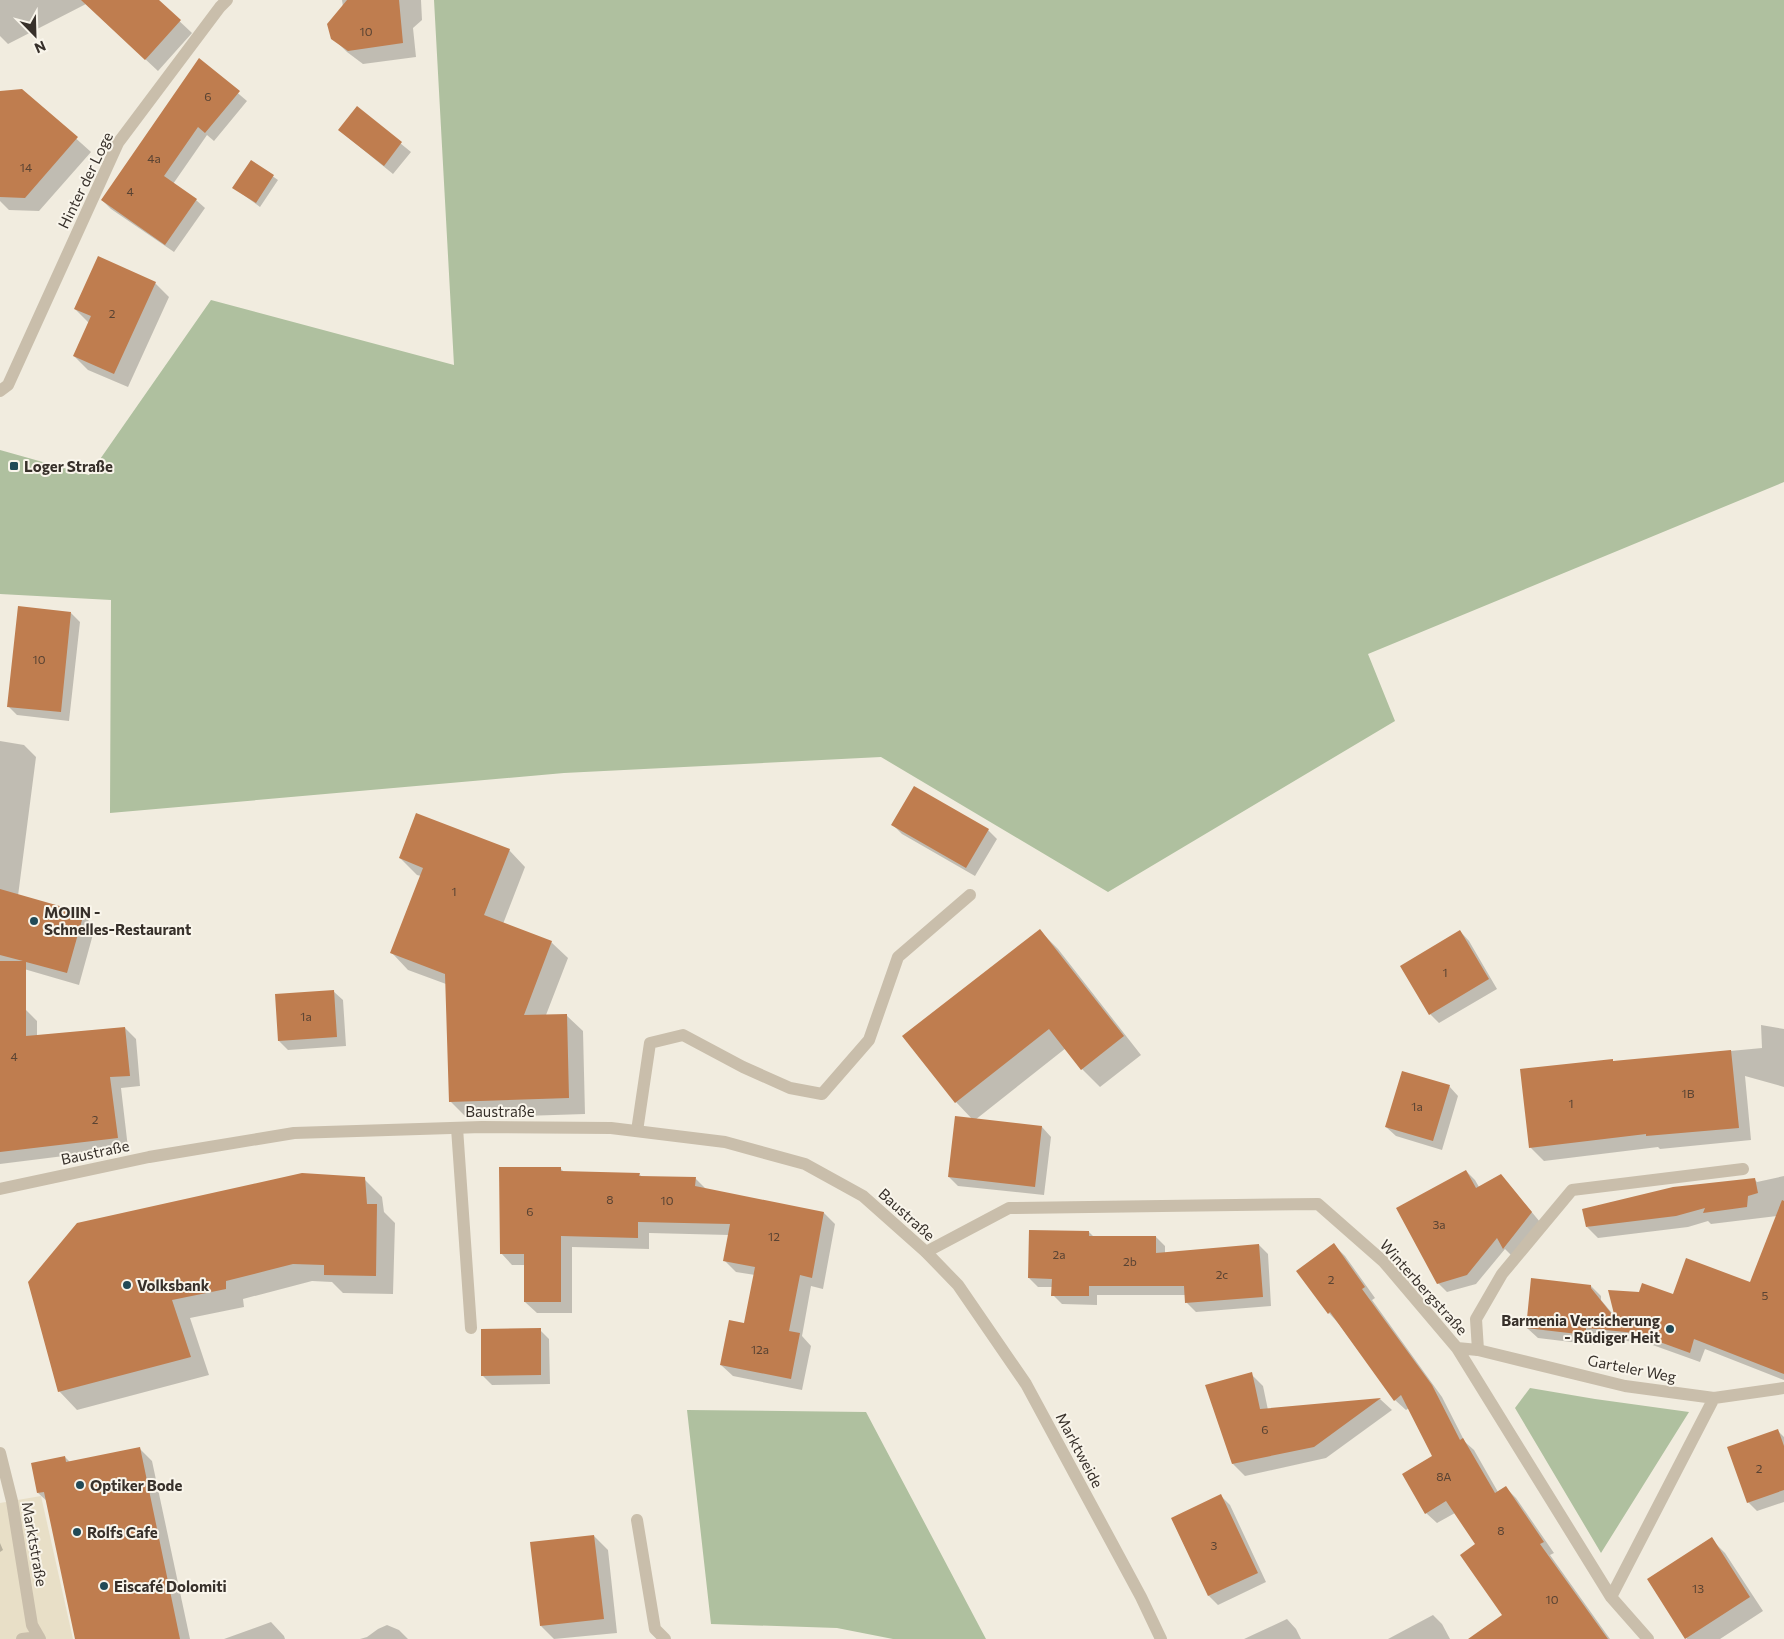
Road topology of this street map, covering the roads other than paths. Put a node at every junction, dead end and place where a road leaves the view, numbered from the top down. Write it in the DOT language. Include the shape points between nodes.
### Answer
graph roads {
  1 [pos="220,2"];
  2 [pos="0,391"];
  3 [pos="970,895"];
  4 [pos="457,1128"];
  5 [pos="637,1131"];
  6 [pos="1743,1169"];
  7 [pos="0,1189"];
  8 [pos="926,1252"];
  9 [pos="958,1285"];
  10 [pos="471,1328"];
  11 [pos="1457,1348"];
  12 [pos="1478,1350"];
  13 [pos="1784,1388"];
  14 [pos="1714,1398"];
  15 [pos="0,1453"];
  16 [pos="637,1520"];
  17 [pos="1611,1597"];
  18 [pos="40,1638"];
  19 [pos="22,1639"];
  20 [pos="665,1639"];
  21 [pos="1161,1639"];
  22 [pos="1648,1639"];
  1 -- 2 [label="street, Hinter der Loge" via="118,143 8,385"];
  3 -- 5 [label="street" via="898,957 869,1040 822,1094 790,1088 683,1035 650,1044"];
  4 -- 5 [label="street, Baustraße" via="610,1128"];
  4 -- 7 [label="street, Baustraße" via="294,1133 149,1157"];
  4 -- 10 [label="street"];
  5 -- 8 [label="street, Baustraße" via="725,1142 804,1164 862,1196"];
  6 -- 12 [label="street" via="1572,1190 1502,1274 1476,1319"];
  8 -- 9 [label="street, Baustraße"];
  8 -- 11 [label="street, Winterbergstraße" via="1009,1208 1318,1204 1384,1262"];
  9 -- 21 [label="street, Marktweide" via="1026,1384"];
  11 -- 12 [label="street, Garteler Weg"];
  11 -- 17 [label="street, Winterbergstraße"];
  12 -- 14 [label="street, Garteler Weg" via="1625,1386"];
  13 -- 14 [label="street, Garteler Weg"];
  14 -- 17 [label="street"];
  15 -- 18 [label="street, Marktstraße" via="12,1501 32,1625"];
  16 -- 20 [label="street" via="655,1629"];
  17 -- 22 [label="street, Winterbergstraße"];
  18 -- 19 [label="street"];
}
